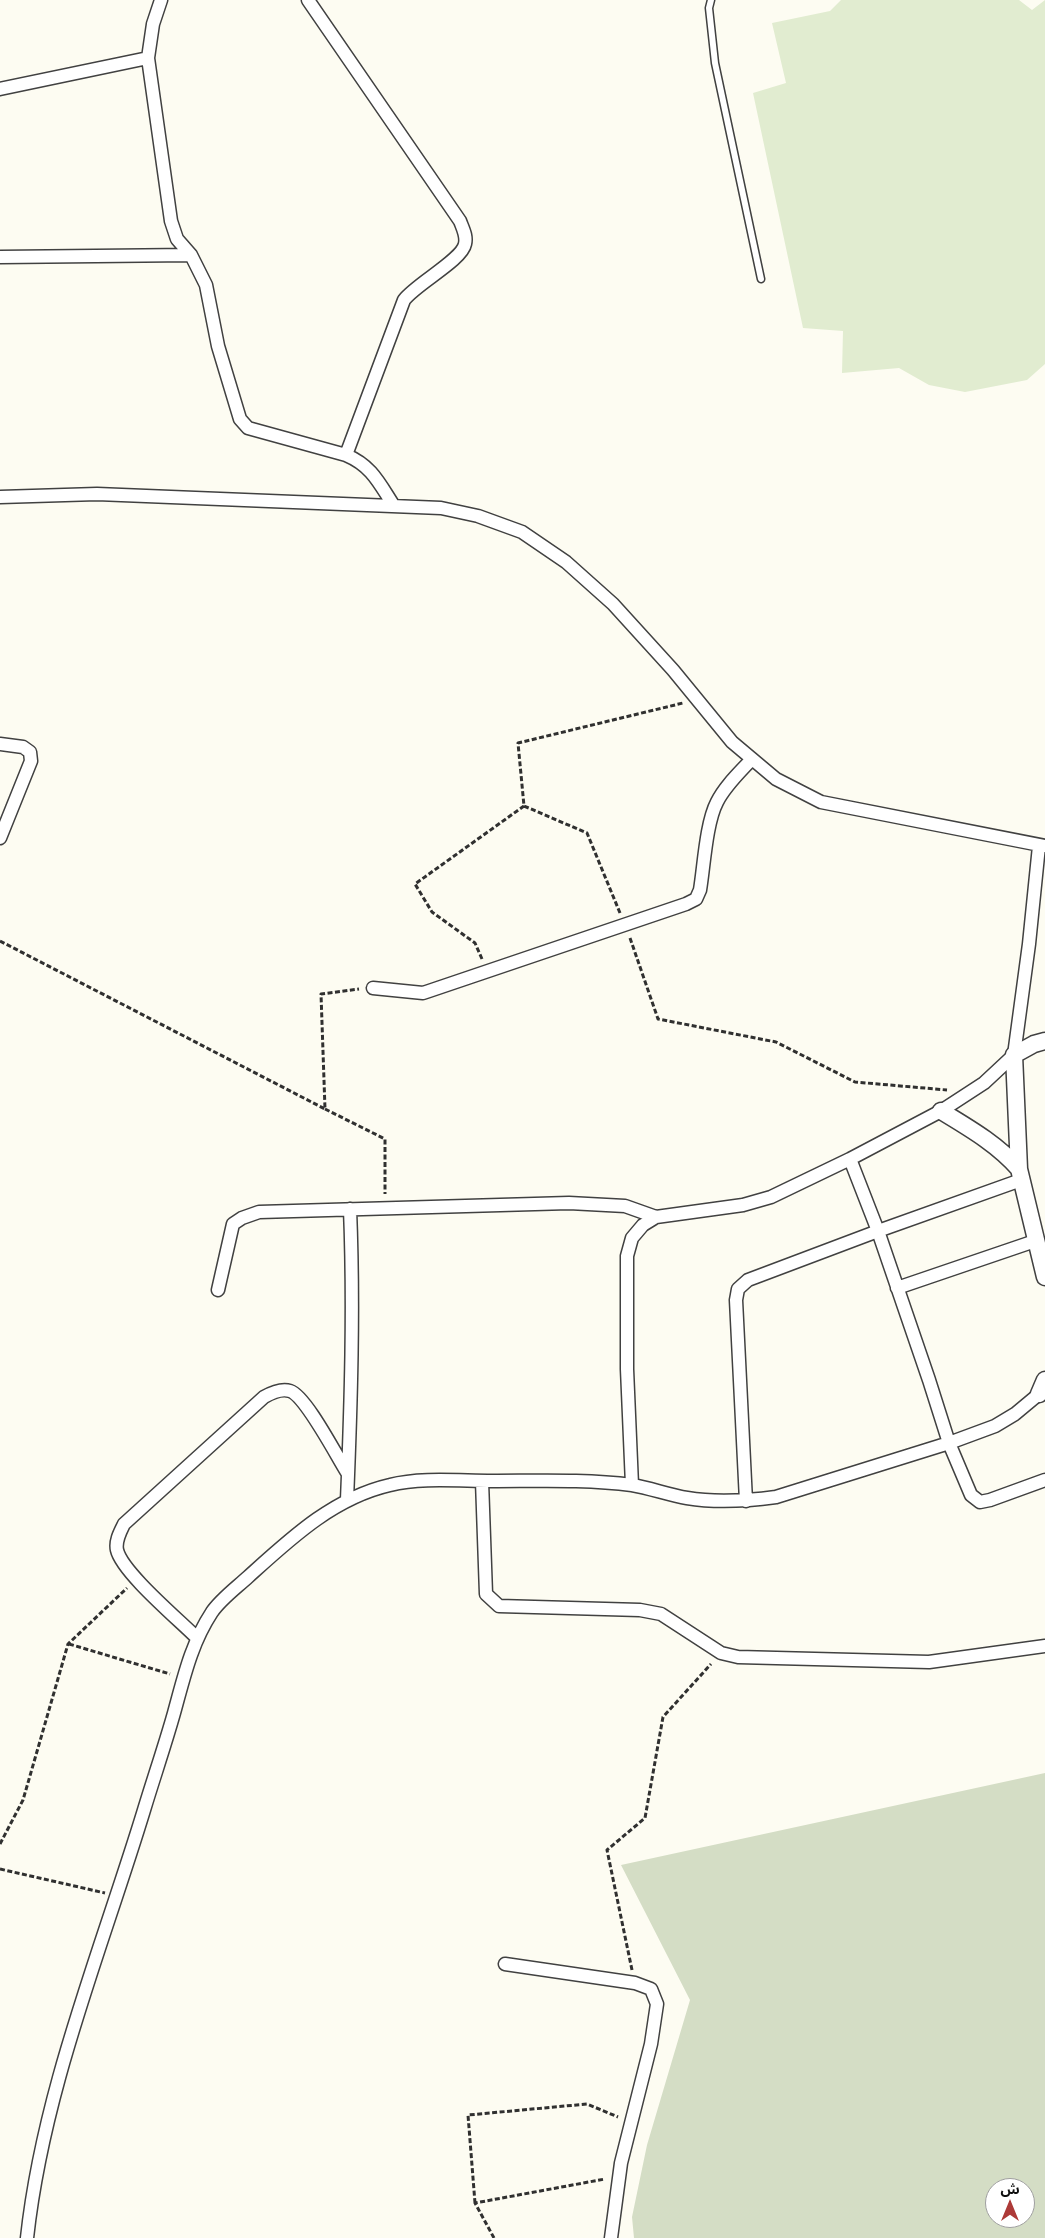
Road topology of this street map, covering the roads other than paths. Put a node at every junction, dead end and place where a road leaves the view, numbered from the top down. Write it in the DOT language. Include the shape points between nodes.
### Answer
graph roads {
  1 [pos="161,0"];
  2 [pos="308,0"];
  3 [pos="711,0"];
  4 [pos="148,58"];
  5 [pos="0,89"];
  6 [pos="190,255"];
  7 [pos="0,257"];
  8 [pos="761,279"];
  9 [pos="346,455"];
  10 [pos="0,497"];
  11 [pos="394,506"];
  12 [pos="0,744"];
  13 [pos="751,760"];
  14 [pos="0,838"];
  15 [pos="1042,846"];
  16 [pos="373,988"];
  17 [pos="1045,1041"];
  18 [pos="1014,1055"];
  19 [pos="940,1111"];
  20 [pos="850,1159"];
  21 [pos="1020,1175"];
  22 [pos="350,1209"];
  23 [pos="656,1217"];
  24 [pos="878,1231"];
  25 [pos="1035,1241"];
  26 [pos="1045,1276"];
  27 [pos="897,1288"];
  28 [pos="218,1290"];
  29 [pos="1041,1393"];
  30 [pos="949,1443"];
  31 [pos="348,1474"];
  32 [pos="1045,1480"];
  33 [pos="482,1481"];
  34 [pos="632,1485"];
  35 [pos="347,1500"];
  36 [pos="746,1501"];
  37 [pos="196,1637"];
  38 [pos="1045,1646"];
  39 [pos="505,1964"];
  40 [pos="27,2238"];
  41 [pos="611,2238"];
  1 -- 4 [label="street" via="153,24"];
  2 -- 9 [label="street" via="466,234 465,246 454,259 404,300"];
  3 -- 8 [label="lane" via="709,8 715,63"];
  4 -- 5 [label="street"];
  4 -- 6 [label="street" via="171,221 177,239"];
  6 -- 7 [label="street"];
  6 -- 9 [label="street" via="206,285 218,346 240,419 248,428"];
  9 -- 11 [label="street" via="370,469"];
  10 -- 11 [label="street" via="97,494"];
  11 -- 13 [label="street" via="450,510 478,516 522,532 566,562 613,604"];
  12 -- 14 [label="street" via="23,747 30,752 31,761"];
  13 -- 15 [label="street" via="776,779 821,802"];
  13 -- 16 [label="street" via="715,804 696,898 423,993"];
  15 -- 18 [label="street"];
  17 -- 18 [label="street"];
  18 -- 19 [label="street" via="984,1083"];
  18 -- 21 [label="street"];
  19 -- 20 [label="street"];
  19 -- 21 [label="street" via="1004,1153"];
  20 -- 23 [label="street" via="770,1197 743,1205"];
  20 -- 24 [label="street"];
  21 -- 24 [label="street"];
  21 -- 25 [label="street"];
  22 -- 23 [label="street" via="609,1203 635,1208"];
  22 -- 28 [label="street" via="268,1212 242,1218 230,1232"];
  22 -- 31 [label="street" via="352,1386"];
  23 -- 34 [label="street" via="643,1225 632,1238 627,1256"];
  24 -- 27 [label="street"];
  24 -- 36 [label="street" via="748,1280 738,1289"];
  25 -- 26 [label="street"];
  25 -- 27 [label="street"];
  27 -- 30 [label="street"];
  29 -- 30 [label="street" via="995,1426"];
  30 -- 32 [label="street" via="971,1496 980,1502"];
  30 -- 36 [label="street" via="776,1497"];
  31 -- 35 [label="street"];
  31 -- 37 [label="street" via="302,1399 289,1391 276,1391 264,1397 124,1524 117,1550 125,1567"];
  33 -- 34 [label="street"];
  33 -- 35 [label="street" via="392,1484"];
  33 -- 38 [label="street" via="486,1594 499,1606 640,1610 661,1614 721,1652 738,1657 929,1662"];
  34 -- 36 [label="street" via="685,1498"];
  35 -- 37 [label="street" via="312,1522 214,1608"];
  37 -- 40 [label="street" via="63,2066 36,2169"];
  39 -- 41 [label="street" via="635,1983 651,1989 656,2004 651,2044 620,2177"];
}
